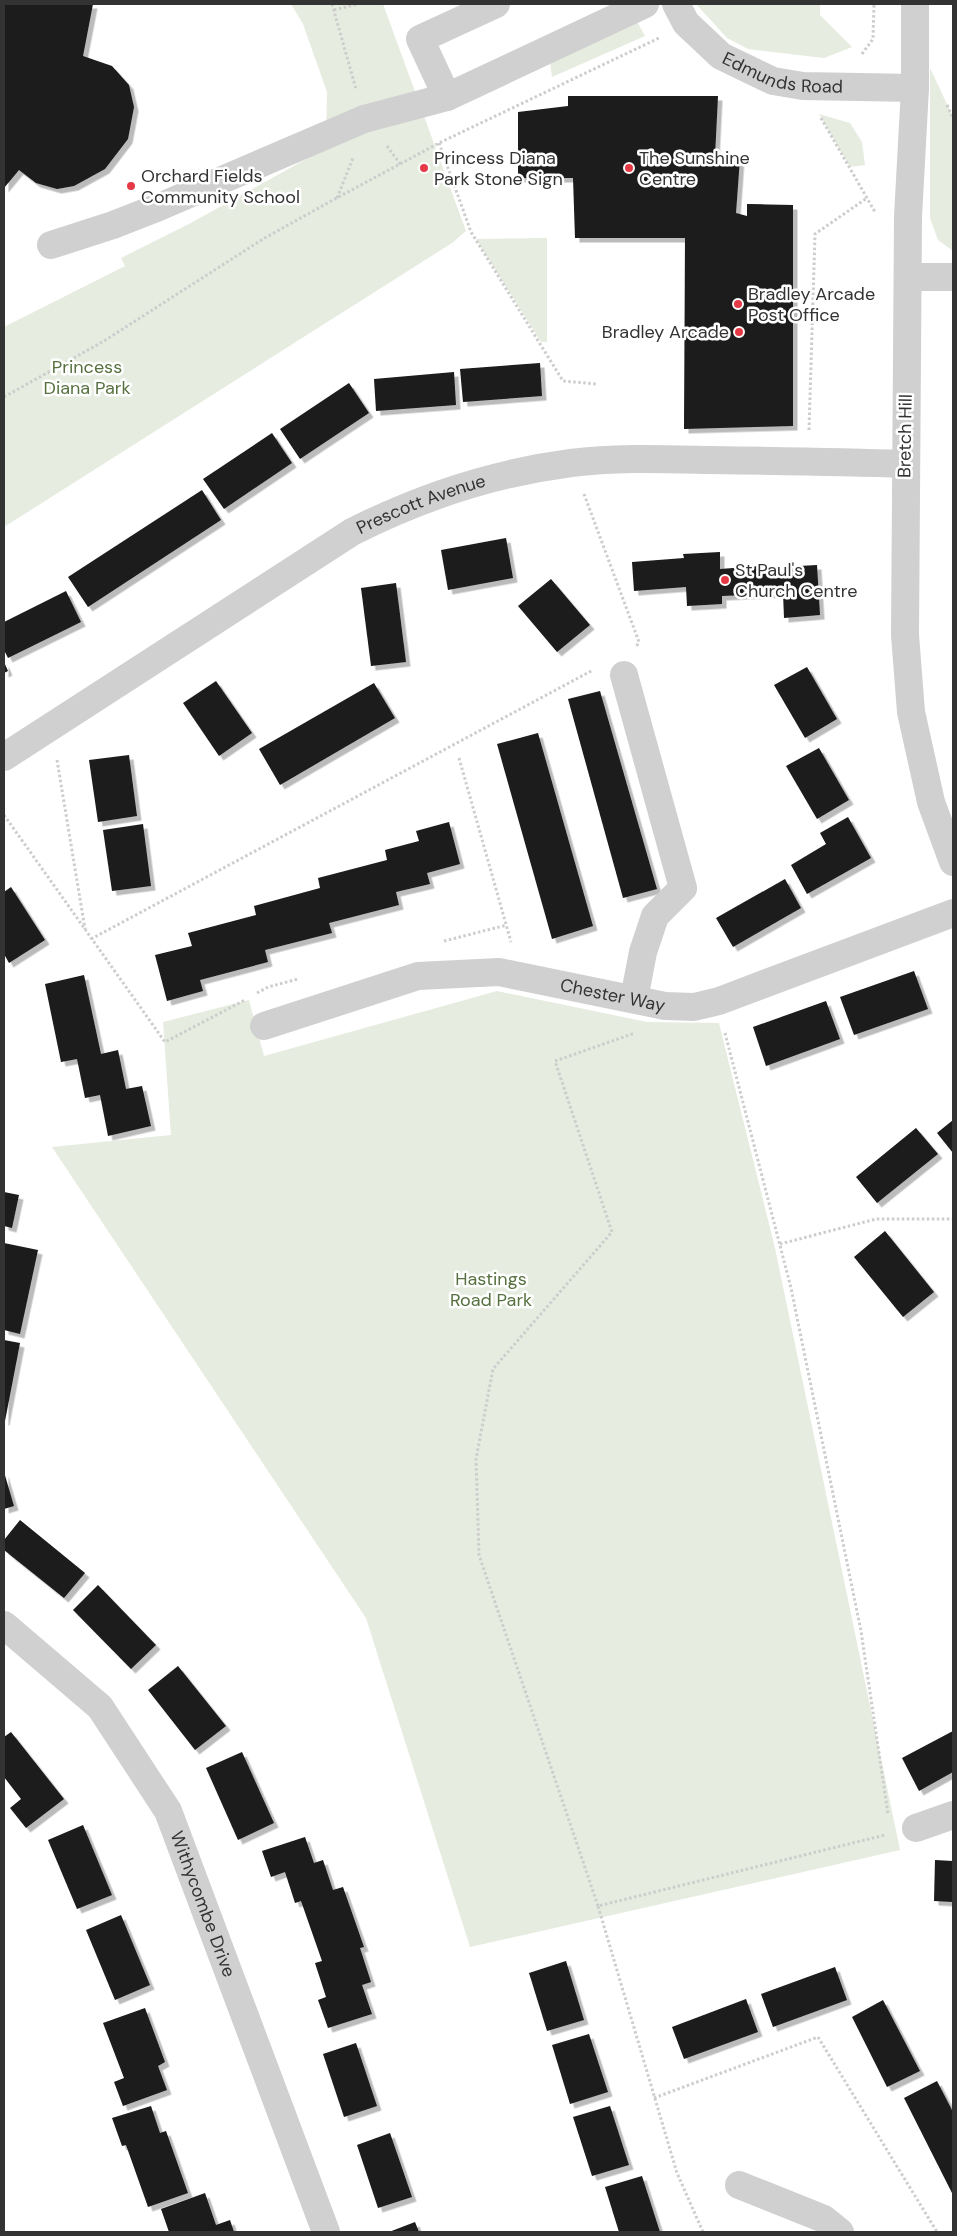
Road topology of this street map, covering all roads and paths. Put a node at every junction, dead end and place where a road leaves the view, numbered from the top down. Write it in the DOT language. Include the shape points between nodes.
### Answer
graph roads {
  1 [pos="332,4"];
  2 [pos="358,4"];
  3 [pos="496,4"];
  4 [pos="874,4"];
  5 [pos="915,4"];
  6 [pos="625,6"];
  7 [pos="334,10"];
  8 [pos="681,13"];
  9 [pos="856,62"];
  10 [pos="803,86"];
  11 [pos="915,88"];
  12 [pos="447,97"];
  13 [pos="364,119"];
  14 [pos="440,143"];
  15 [pos="867,198"];
  16 [pos="908,217"];
  17 [pos="52,245"];
  18 [pos="908,277"];
  19 [pos="953,277"];
  20 [pos="597,384"];
  21 [pos="4,397"];
  22 [pos="808,462"];
  23 [pos="572,463"];
  24 [pos="904,464"];
  25 [pos="637,646"];
  26 [pos="618,664"];
  27 [pos="42,732"];
  28 [pos="4,757"];
  29 [pos="459,758"];
  30 [pos="4,815"];
  31 [pos="953,862"];
  32 [pos="953,913"];
  33 [pos="506,925"];
  34 [pos="85,930"];
  35 [pos="91,939"];
  36 [pos="440,942"];
  37 [pos="521,976"];
  38 [pos="306,977"];
  39 [pos="634,999"];
  40 [pos="264,1026"];
  41 [pos="724,1028"];
  42 [pos="638,1032"];
  43 [pos="953,1218"];
  44 [pos="780,1244"];
  45 [pos="4,1625"];
  46 [pos="953,1815"];
  47 [pos="903,1831"];
  48 [pos="598,1906"];
  49 [pos="654,2098"];
  50 [pos="739,2185"];
  51 [pos="326,2232"];
  52 [pos="703,2232"];
  53 [pos="840,2232"];
  54 [pos="937,2232"];
  1 -- 7 [label="path"];
  2 -- 7 [label="path"];
  3 -- 12 [label="street" via="420,39"];
  4 -- 9 [label="path" via="873,39"];
  5 -- 11 [label="street, Bretch Hill"];
  6 -- 12 [label="street"];
  7 -- 13 [label="path"];
  8 -- 10 [label="street, Edmunds Road" via="721,56 773,81"];
  8 -- 14 [label="path" via="650,42"];
  10 -- 11 [label="street, Edmunds Road"];
  10 -- 15 [label="path"];
  11 -- 16 [label="street, Bretch Hill"];
  12 -- 13 [label="street"];
  13 -- 17 [label="street" via="159,206"];
  14 -- 20 [label="path" via="471,232 562,381"];
  14 -- 21 [label="path" via="264,240 104,341"];
  15 -- 16 [label="path" via="875,212"];
  15 -- 22 [label="path" via="815,234"];
  16 -- 18 [label="street, Bretch Hill"];
  18 -- 19 [label="street"];
  18 -- 24 [label="street, Bretch Hill"];
  22 -- 23 [label="street, Prescott Avenue" via="653,459"];
  22 -- 24 [label="street, Prescott Avenue"];
  23 -- 25 [label="path" via="639,642"];
  23 -- 27 [label="street, Prescott Avenue" via="508,474 442,492 369,523"];
  24 -- 31 [label="street, Bretch Hill" via="905,635 911,712 932,802"];
  25 -- 26 [label="path"];
  25 -- 26 [label="path"];
  26 -- 35 [label="path"];
  26 -- 39 [label="street" via="683,888 655,916 643,952"];
  27 -- 28 [label="street, Prescott Avenue"];
  27 -- 34 [label="path" via="56,752"];
  29 -- 33 [label="path"];
  30 -- 34 [label="path"];
  32 -- 39 [label="street, Chester Way" via="694,1008"];
  33 -- 36 [label="path"];
  33 -- 37 [label="path"];
  34 -- 35 [label="path"];
  35 -- 38 [label="path" via="165,1042 268,987"];
  37 -- 39 [label="street, Chester Way"];
  37 -- 40 [label="street, Chester Way" via="499,972 418,976"];
  41 -- 44 [label="path"];
  42 -- 48 [label="path" via="555,1062 612,1232 493,1369 476,1459 479,1555"];
  43 -- 44 [label="path" via="876,1219"];
  44 -- 47 [label="path"];
  45 -- 51 [label="street, Withycombe Drive" via="100,1707 168,1810"];
  46 -- 47 [label="street"];
  47 -- 48 [label="path"];
  48 -- 49 [label="path"];
  49 -- 52 [label="path" via="677,2174"];
  49 -- 54 [label="path" via="818,2037"];
  50 -- 53 [label="street" via="824,2219"];
}
